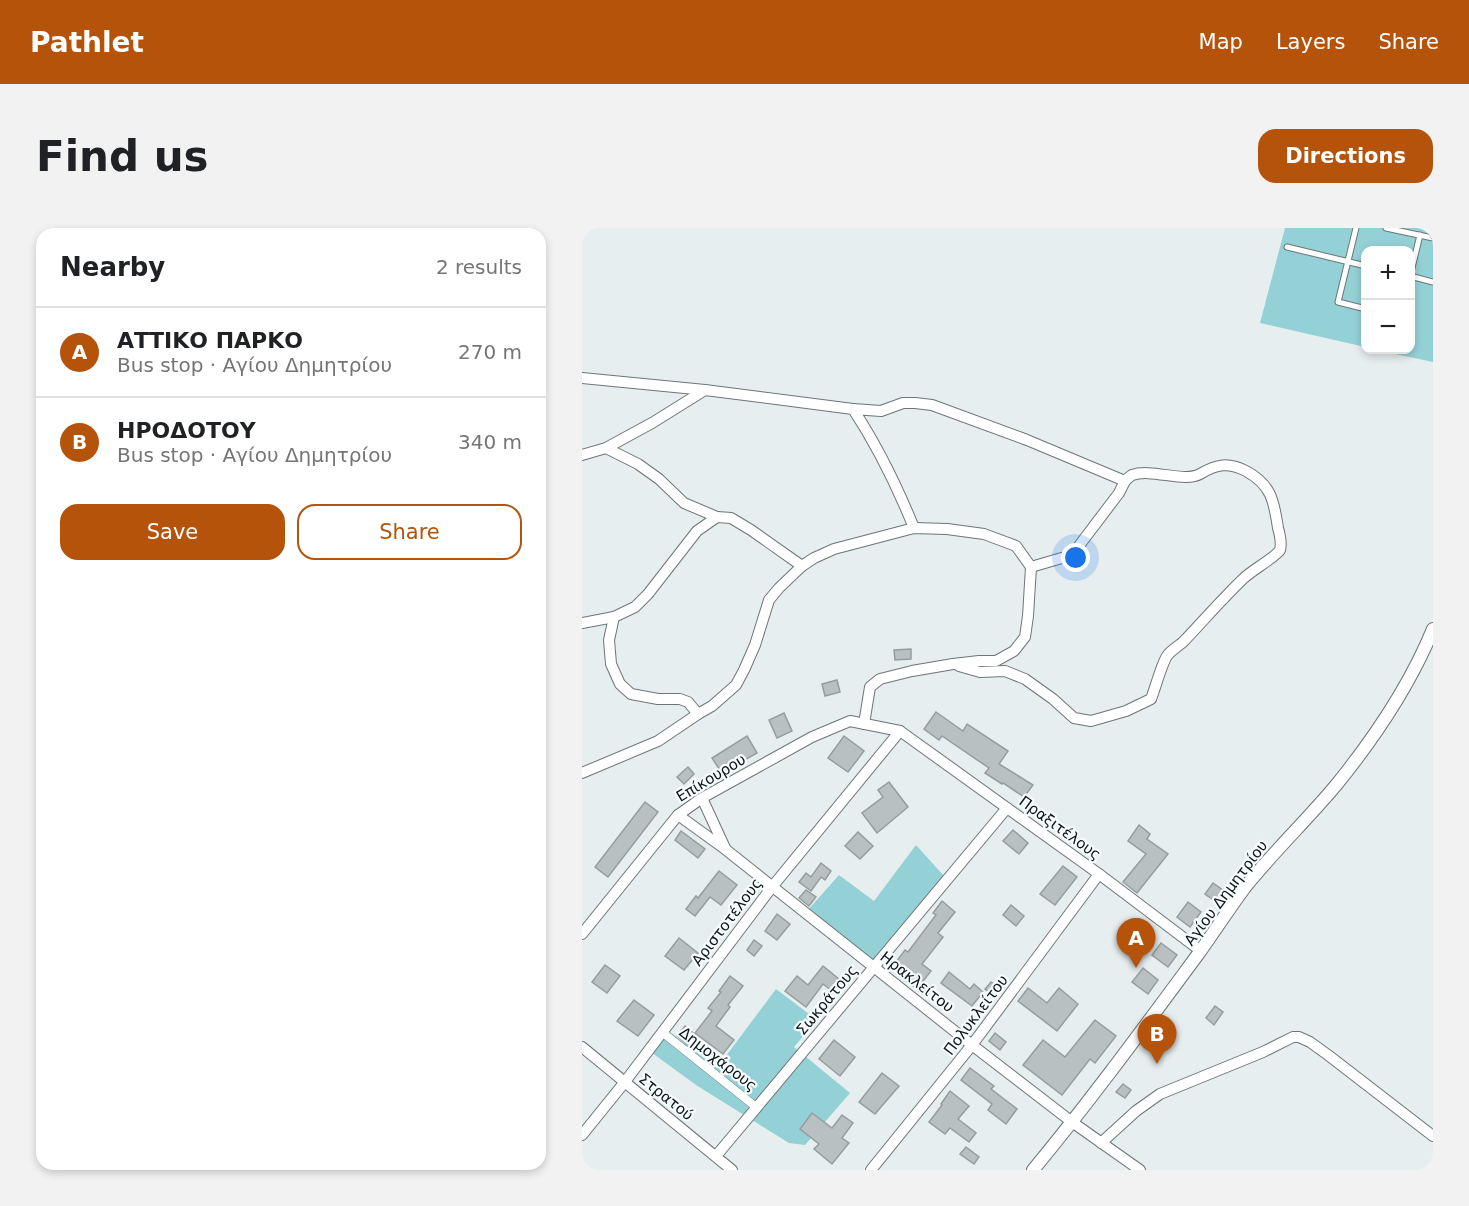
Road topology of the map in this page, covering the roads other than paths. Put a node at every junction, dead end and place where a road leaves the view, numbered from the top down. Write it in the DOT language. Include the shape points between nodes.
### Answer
graph roads {
  1 [pos="1356,228"];
  2 [pos="1386,228"];
  3 [pos="1420,235"];
  4 [pos="1433,238"];
  5 [pos="1287,247"];
  6 [pos="1415,256"];
  7 [pos="1348,262"];
  8 [pos="1361,265"];
  9 [pos="1415,277"];
  10 [pos="1433,282"];
  11 [pos="1361,308"];
  12 [pos="582,378"];
  13 [pos="705,390"];
  14 [pos="853,409"];
  15 [pos="606,448"];
  16 [pos="582,454"];
  17 [pos="1125,481"];
  18 [pos="717,517"];
  19 [pos="914,528"];
  20 [pos="802,566"];
  21 [pos="1031,567"];
  22 [pos="614,616"];
  23 [pos="582,623"];
  24 [pos="1433,629"];
  25 [pos="953,664"];
  26 [pos="698,714"];
  27 [pos="864,724"];
  28 [pos="900,731"];
  29 [pos="582,773"];
  30 [pos="702,798"];
  31 [pos="1007,808"];
  32 [pos="678,815"];
  33 [pos="725,849"];
  34 [pos="1099,874"];
  35 [pos="772,887"];
  36 [pos="582,933"];
  37 [pos="1201,951"];
  38 [pos="874,968"];
  39 [pos="662,1032"];
  40 [pos="972,1045"];
  41 [pos="582,1047"];
  42 [pos="624,1083"];
  43 [pos="756,1107"];
  44 [pos="1072,1122"];
  45 [pos="582,1135"];
  46 [pos="1433,1136"];
  47 [pos="1101,1143"];
  48 [pos="716,1156"];
  49 [pos="732,1170"];
  50 [pos="871,1170"];
  51 [pos="1033,1170"];
  52 [pos="1140,1170"];
  1 -- 7 [label="lane"];
  2 -- 3 [label="lane"];
  3 -- 4 [label="lane"];
  3 -- 6 [label="lane"];
  5 -- 7 [label="lane"];
  7 -- 8 [label="lane"];
  7 -- 11 [label="lane" via="1338,302"];
  9 -- 10 [label="lane"];
  12 -- 13 [label="street"];
  13 -- 14 [label="street"];
  13 -- 15 [label="street"];
  14 -- 17 [label="street" via="881,411 903,403 932,405"];
  14 -- 19 [label="street" via="884,460"];
  15 -- 16 [label="street"];
  15 -- 18 [label="street" via="638,464 684,503"];
  17 -- 21 [label="street" via="1072,555"];
  17 -- 25 [label="street" via="1141,474 1196,476 1221,464 1239,468 1257,478 1273,498 1280,551 1246,576 1167,656 1151,699 1126,711 1091,721 1074,718 1025,679 1005,671 980,672"];
  18 -- 20 [label="street" via="731,518"];
  18 -- 22 [label="street" via="697,531 635,607"];
  19 -- 20 [label="street" via="834,549"];
  19 -- 21 [label="street" via="984,534 1016,546"];
  20 -- 26 [label="street" via="769,600 755,645 736,685"];
  21 -- 25 [label="street" via="1025,637 1014,651 996,661"];
  22 -- 23 [label="street"];
  22 -- 26 [label="street" via="609,640 611,664 620,684 631,694 688,702"];
  24 -- 37 [label="street, Αγίου Δημητρίου" via="1414,670 1370,740 1338,783 1246,886"];
  25 -- 27 [label="street" via="880,679 870,687"];
  26 -- 29 [label="street" via="658,741"];
  27 -- 28 [label="street, Επίκουρου"];
  27 -- 30 [label="street, Επίκουρου" via="850,721 812,737"];
  28 -- 31 [label="street, Πραξιτέλους"];
  28 -- 35 [label="street, Αριστοτέλους"];
  30 -- 32 [label="street, Επίκουρου"];
  30 -- 33 [label="street"];
  31 -- 34 [label="street, Πραξιτέλους"];
  31 -- 38 [label="street, Σωκράτους"];
  32 -- 33 [label="street, Ηρακλείτου"];
  32 -- 36 [label="street, Επίκουρου"];
  33 -- 35 [label="street, Ηρακλείτου"];
  34 -- 37 [label="street, Πραξιτέλους"];
  34 -- 40 [label="street, Πολυκλείτου"];
  35 -- 38 [label="street, Ηρακλείτου"];
  35 -- 39 [label="street, Αριστοτέλους"];
  37 -- 44 [label="street, Αγίου Δημητρίου"];
  38 -- 40 [label="street, Ηρακλείτου"];
  38 -- 43 [label="street, Σωκράτους"];
  39 -- 42 [label="street, Αριστοτέλους"];
  39 -- 43 [label="street, Δημοχάρους"];
  40 -- 44 [label="street, Ηρακλείτου"];
  40 -- 50 [label="street, Πολυκλείτου"];
  41 -- 42 [label="street, Στρατού"];
  42 -- 45 [label="street, Αριστοτέλους"];
  42 -- 48 [label="street, Στρατού"];
  43 -- 48 [label="street, Σωκράτους"];
  44 -- 47 [label="street, Ηρακλείτου"];
  44 -- 51 [label="street, Αγίου Δημητρίου"];
  46 -- 47 [label="street" via="1299,1037 1160,1094"];
  47 -- 52 [label="street, Ηρακλείτου"];
  48 -- 49 [label="street, Στρατού"];
}
